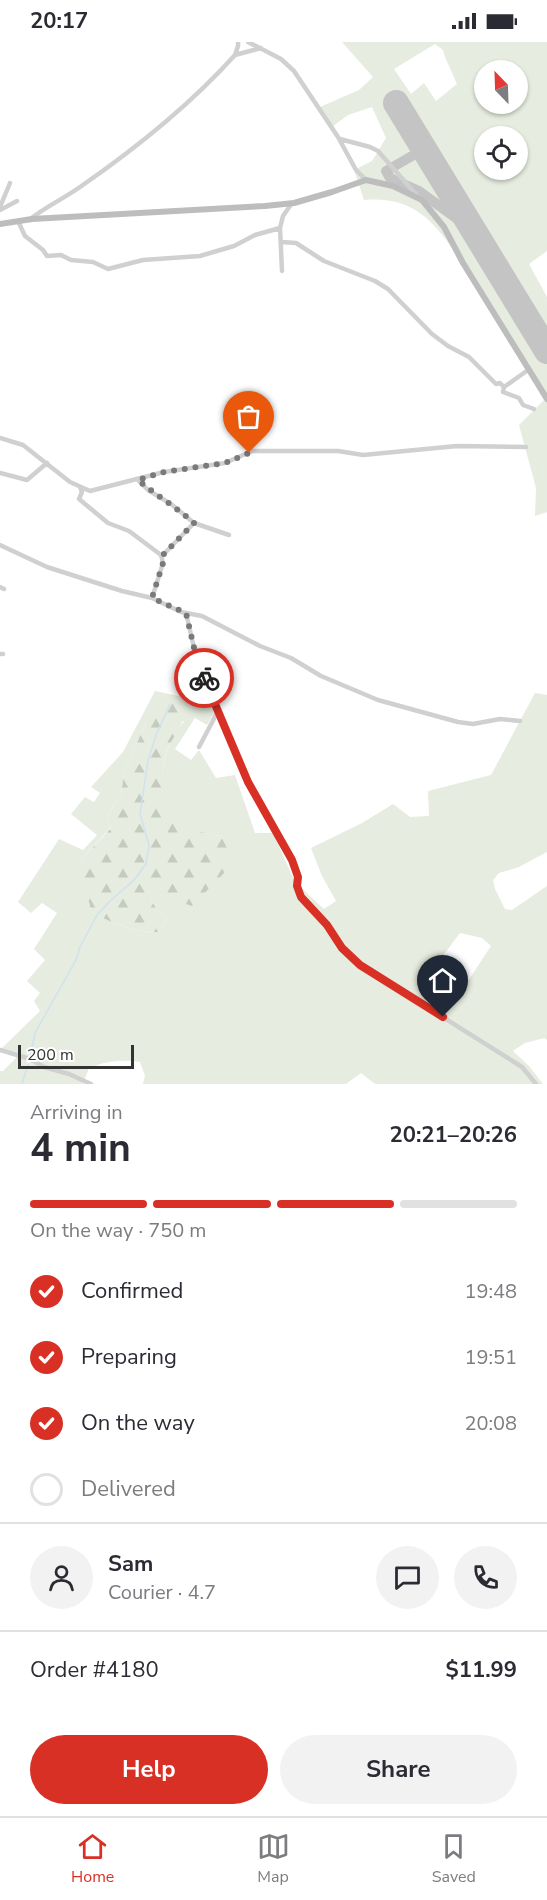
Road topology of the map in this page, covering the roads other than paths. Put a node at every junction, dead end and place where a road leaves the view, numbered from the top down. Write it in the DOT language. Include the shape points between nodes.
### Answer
graph roads {
  1 [pos="238,42"];
  2 [pos="248,42"];
  3 [pos="261,48"];
  4 [pos="235,55"];
  5 [pos="338,137"];
  6 [pos="366,180"];
  7 [pos="10,183"];
  8 [pos="422,200"];
  9 [pos="17,201"];
  10 [pos="292,203"];
  11 [pos="0,209"];
  12 [pos="29,220"];
  13 [pos="18,221"];
  14 [pos="0,224"];
  15 [pos="280,228"];
  16 [pos="282,242"];
  17 [pos="282,271"];
  18 [pos="528,370"];
  19 [pos="504,387"];
  20 [pos="547,399"];
  21 [pos="534,409"];
  22 [pos="0,438"];
  23 [pos="526,447"];
  24 [pos="47,464"];
  25 [pos="0,473"];
  26 [pos="138,480"];
  27 [pos="80,487"];
  28 [pos="194,523"];
  29 [pos="229,535"];
  30 [pos="0,545"];
  31 [pos="162,556"];
  32 [pos="152,598"];
  33 [pos="186,613"];
  34 [pos="217,713"];
  35 [pos="520,722"];
  36 [pos="199,747"];
  37 [pos="0,1050"];
  38 [pos="91,1084"];
  39 [pos="536,1084"];
  1 -- 4 [label="street"];
  2 -- 3 [label="street"];
  3 -- 4 [label="street"];
  3 -- 5 [label="street" via="294,71"];
  4 -- 12 [label="street" via="132,149"];
  5 -- 6 [label="street"];
  5 -- 8 [label="street" via="378,151"];
  6 -- 8 [label="main road" via="393,186"];
  6 -- 10 [label="main road"];
  7 -- 11 [label="street"];
  8 -- 18 [label="main road" via="451,237"];
  9 -- 11 [label="street"];
  10 -- 12 [label="main road"];
  10 -- 15 [label="street"];
  12 -- 13 [label="main road"];
  13 -- 14 [label="main road"];
  13 -- 15 [label="street" via="25,236 47,256 90,261 108,269 143,260 200,256"];
  15 -- 16 [label="street"];
  16 -- 17 [label="street"];
  16 -- 19 [label="street" via="296,243 324,261 379,283 432,334 469,357"];
  18 -- 19 [label="street"];
  18 -- 20 [label="main road"];
  19 -- 21 [label="street" via="503,392"];
  22 -- 24 [label="street" via="23,445"];
  23 -- 26 [label="street" via="458,446 363,455 338,451 252,451 225,463"];
  24 -- 25 [label="street" via="27,480"];
  24 -- 27 [label="street"];
  26 -- 27 [label="street" via="90,491"];
  26 -- 28 [label="street"];
  27 -- 31 [label="street" via="79,499 96,514 135,535"];
  28 -- 29 [label="street"];
  28 -- 31 [label="street"];
  30 -- 32 [label="street" via="47,567"];
  31 -- 32 [label="street"];
  32 -- 33 [label="street"];
  33 -- 34 [label="street"];
  33 -- 35 [label="street" via="207,618 321,676 378,700 458,722"];
  34 -- 36 [label="street"];
  34 -- 39 [label="street" via="248,782 292,860 301,897 342,948 374,976 522,1067"];
  37 -- 38 [label="street"];
}
